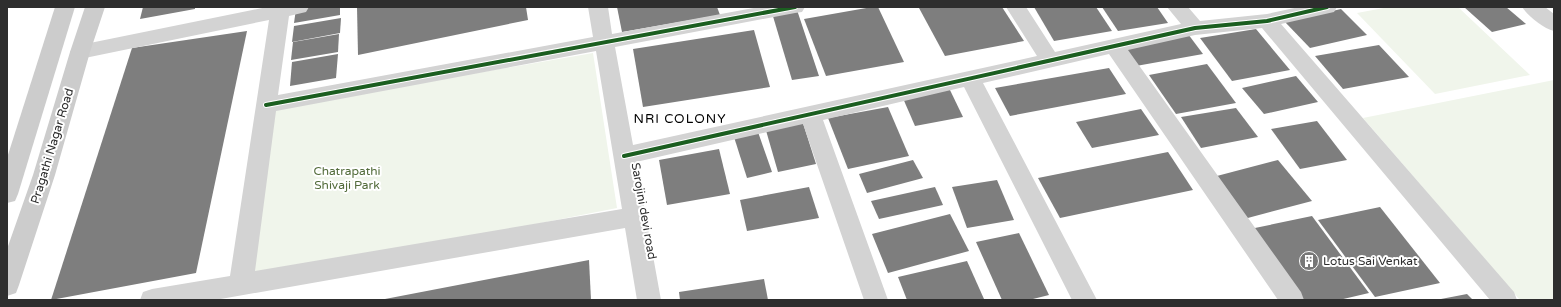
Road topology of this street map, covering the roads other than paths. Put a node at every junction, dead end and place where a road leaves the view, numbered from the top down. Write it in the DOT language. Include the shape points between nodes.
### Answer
graph roads {
  1 [pos="65,7"];
  2 [pos="95,7"];
  3 [pos="598,7"];
  4 [pos="795,7"];
  5 [pos="1016,7"];
  6 [pos="1177,7"];
  7 [pos="1328,7"];
  8 [pos="1532,7"];
  9 [pos="290,9"];
  10 [pos="768,9"];
  11 [pos="1267,21"];
  12 [pos="1554,24"];
  13 [pos="1194,28"];
  14 [pos="604,42"];
  15 [pos="1114,46"];
  16 [pos="80,52"];
  17 [pos="1050,61"];
  18 [pos="970,78"];
  19 [pos="266,105"];
  20 [pos="810,114"];
  21 [pos="624,156"];
  22 [pos="7,194"];
  23 [pos="634,216"];
  24 [pos="241,284"];
  25 [pos="7,285"];
  26 [pos="152,300"];
  27 [pos="649,300"];
  28 [pos="876,300"];
  29 [pos="1085,300"];
  30 [pos="1292,300"];
  31 [pos="1505,300"];
  1 -- 22 [label="main road"];
  2 -- 16 [label="main road, Pragathi Nagar Road"];
  3 -- 14 [label="street, Sarojini devi road"];
  4 -- 10 [label="street"];
  5 -- 17 [label="street"];
  6 -- 13 [label="street"];
  7 -- 11 [label="street"];
  8 -- 12 [label="street"];
  9 -- 16 [label="street"];
  9 -- 19 [label="street"];
  10 -- 14 [label="street"];
  11 -- 13 [label="street"];
  11 -- 31 [label="street"];
  13 -- 15 [label="street"];
  14 -- 19 [label="street"];
  14 -- 21 [label="street, Sarojini devi road"];
  15 -- 17 [label="street"];
  15 -- 30 [label="street"];
  16 -- 25 [label="main road, Pragathi Nagar Road" via="44,175"];
  17 -- 18 [label="street"];
  18 -- 20 [label="street"];
  18 -- 29 [label="street"];
  19 -- 24 [label="street"];
  20 -- 21 [label="street"];
  20 -- 28 [label="street"];
  21 -- 23 [label="street, Sarojini devi road"];
  23 -- 24 [label="street"];
  23 -- 27 [label="street, Sarojini devi road"];
  24 -- 26 [label="street"];
}
